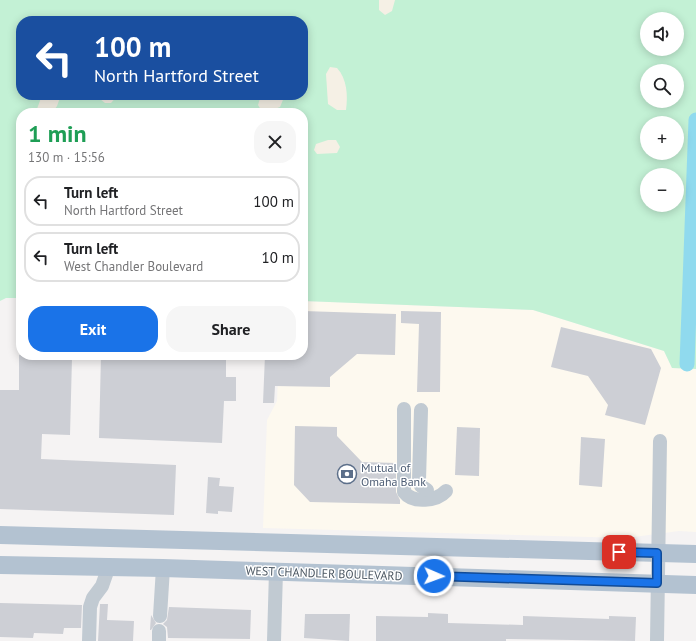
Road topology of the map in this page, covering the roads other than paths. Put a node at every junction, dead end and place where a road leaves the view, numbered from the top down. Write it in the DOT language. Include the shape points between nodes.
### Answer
graph roads {
  1 [pos="660,441"];
  2 [pos="427,490"];
  3 [pos="0,534"];
  4 [pos="657,553"];
  5 [pos="696,554"];
  6 [pos="0,565"];
  7 [pos="109,566"];
  8 [pos="163,568"];
  9 [pos="276,571"];
  10 [pos="657,583"];
  11 [pos="696,585"];
  12 [pos="160,616"];
  13 [pos="88,641"];
  14 [pos="274,641"];
  15 [pos="656,641"];
  1 -- 4 [label="street"];
  2 -- 2 [label="street" via="447,487 442,496 426,499 414,499 404,492 413,410 411,482 418,490"];
  3 -- 4 [label="main road"];
  4 -- 5 [label="main road"];
  4 -- 10 [label="street"];
  6 -- 7 [label="main road, WEST CHANDLER BOULEVARD"];
  7 -- 8 [label="main road, WEST CHANDLER BOULEVARD"];
  7 -- 13 [label="street" via="102,586 90,607"];
  8 -- 9 [label="main road, WEST CHANDLER BOULEVARD"];
  8 -- 12 [label="street"];
  9 -- 10 [label="main road, WEST CHANDLER BOULEVARD"];
  9 -- 14 [label="street"];
  10 -- 11 [label="main road, WEST CHANDLER BOULEVARD"];
  10 -- 15 [label="street"];
}
